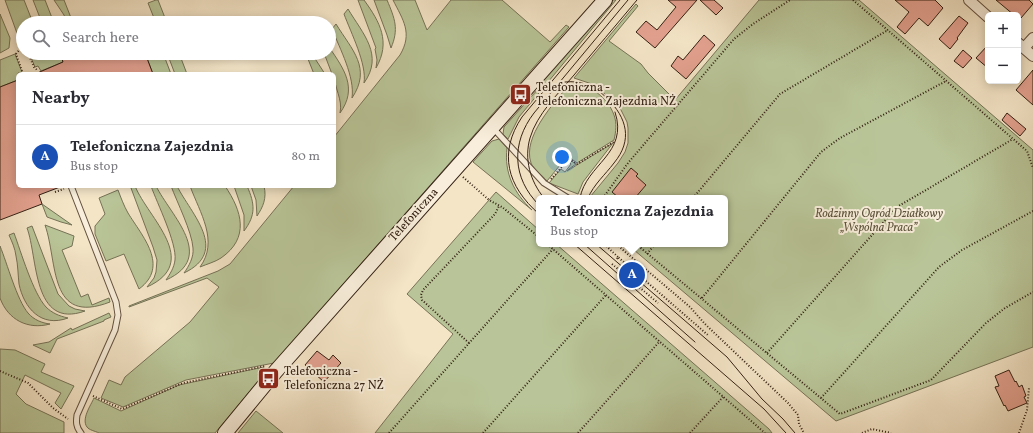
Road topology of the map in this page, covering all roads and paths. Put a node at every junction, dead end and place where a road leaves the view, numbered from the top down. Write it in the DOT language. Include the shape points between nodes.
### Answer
graph roads {
  1 [pos="605,0"];
  2 [pos="790,0"];
  3 [pos="853,0"];
  4 [pos="969,0"];
  5 [pos="985,14"];
  6 [pos="888,30"];
  7 [pos="1033,38"];
  8 [pos="1021,45"];
  9 [pos="1033,56"];
  10 [pos="18,60"];
  11 [pos="31,60"];
  12 [pos="37,70"];
  13 [pos="22,72"];
  14 [pos="946,81"];
  15 [pos="493,127"];
  16 [pos="1013,139"];
  17 [pos="614,142"];
  18 [pos="1033,168"];
  19 [pos="454,170"];
  20 [pos="546,185"];
  21 [pos="72,188"];
  22 [pos="62,189"];
  23 [pos="55,192"];
  24 [pos="563,195"];
  25 [pos="605,195"];
  26 [pos="696,195"];
  27 [pos="499,206"];
  28 [pos="1033,211"];
  29 [pos="536,235"];
  30 [pos="551,247"];
  31 [pos="607,247"];
  32 [pos="620,247"];
  33 [pos="639,247"];
  34 [pos="653,247"];
  35 [pos="553,249"];
  36 [pos="647,254"];
  37 [pos="612,264"];
  38 [pos="1033,292"];
  39 [pos="606,295"];
  40 [pos="701,299"];
  41 [pos="658,303"];
  42 [pos="709,336"];
  43 [pos="660,342"];
  44 [pos="469,343"];
  45 [pos="767,353"];
  46 [pos="0,371"];
  47 [pos="276,371"];
  48 [pos="1029,388"];
  49 [pos="87,392"];
  50 [pos="723,397"];
  51 [pos="821,398"];
  52 [pos="76,424"];
  53 [pos="81,433"];
  54 [pos="225,433"];
  55 [pos="389,433"];
  56 [pos="483,433"];
  57 [pos="578,433"];
  58 [pos="690,433"];
  59 [pos="766,433"];
  60 [pos="804,433"];
  61 [pos="862,433"];
  62 [pos="891,433"];
  63 [pos="1019,433"];
  1 -- 15 [label="street, Telefoniczna"];
  2 -- 25 [label="path" via="734,39 628,163"];
  3 -- 6 [label="path"];
  4 -- 5 [label="street"];
  6 -- 14 [label="path"];
  6 -- 26 [label="path" via="780,94"];
  7 -- 8 [label="street"];
  8 -- 9 [label="street"];
  10 -- 13 [label="path"];
  11 -- 12 [label="path"];
  14 -- 16 [label="path"];
  14 -- 40 [label="path" via="840,138 821,152"];
  15 -- 19 [label="street, Telefoniczna"];
  15 -- 20 [label="lane"];
  16 -- 18 [label="path" via="1027,151"];
  16 -- 45 [label="path" via="897,207"];
  17 -- 20 [label="path" via="577,164 569,158"];
  19 -- 27 [label="path"];
  19 -- 47 [label="street, Telefoniczna"];
  20 -- 24 [label="lane"];
  21 -- 49 [label="lane" via="118,311 115,330"];
  22 -- 23 [label="path"];
  27 -- 29 [label="path"];
  27 -- 44 [label="path" via="495,214 421,295 422,300"];
  28 -- 51 [label="path" via="962,250 939,267"];
  30 -- 35 [label="path"];
  31 -- 42 [label="path"];
  32 -- 60 [label="path" via="690,307 788,403 798,415"];
  33 -- 36 [label="path"];
  34 -- 36 [label="path"];
  35 -- 39 [label="path"];
  35 -- 44 [label="path"];
  36 -- 40 [label="path"];
  37 -- 41 [label="path"];
  38 -- 51 [label="path" via="1005,308 986,323 931,380 840,414"];
  39 -- 43 [label="path"];
  39 -- 56 [label="path"];
  40 -- 45 [label="path"];
  43 -- 50 [label="path"];
  43 -- 57 [label="path"];
  44 -- 55 [label="path"];
  45 -- 51 [label="path"];
  46 -- 52 [label="path" via="28,383 53,408"];
  47 -- 49 [label="path" via="270,365 183,383 122,409"];
  47 -- 54 [label="street, Telefoniczna"];
  48 -- 63 [label="path" via="1027,410"];
  49 -- 52 [label="lane"];
  50 -- 58 [label="path"];
  50 -- 59 [label="path"];
  52 -- 53 [label="lane"];
  61 -- 62 [label="path" via="872,429"];
}
